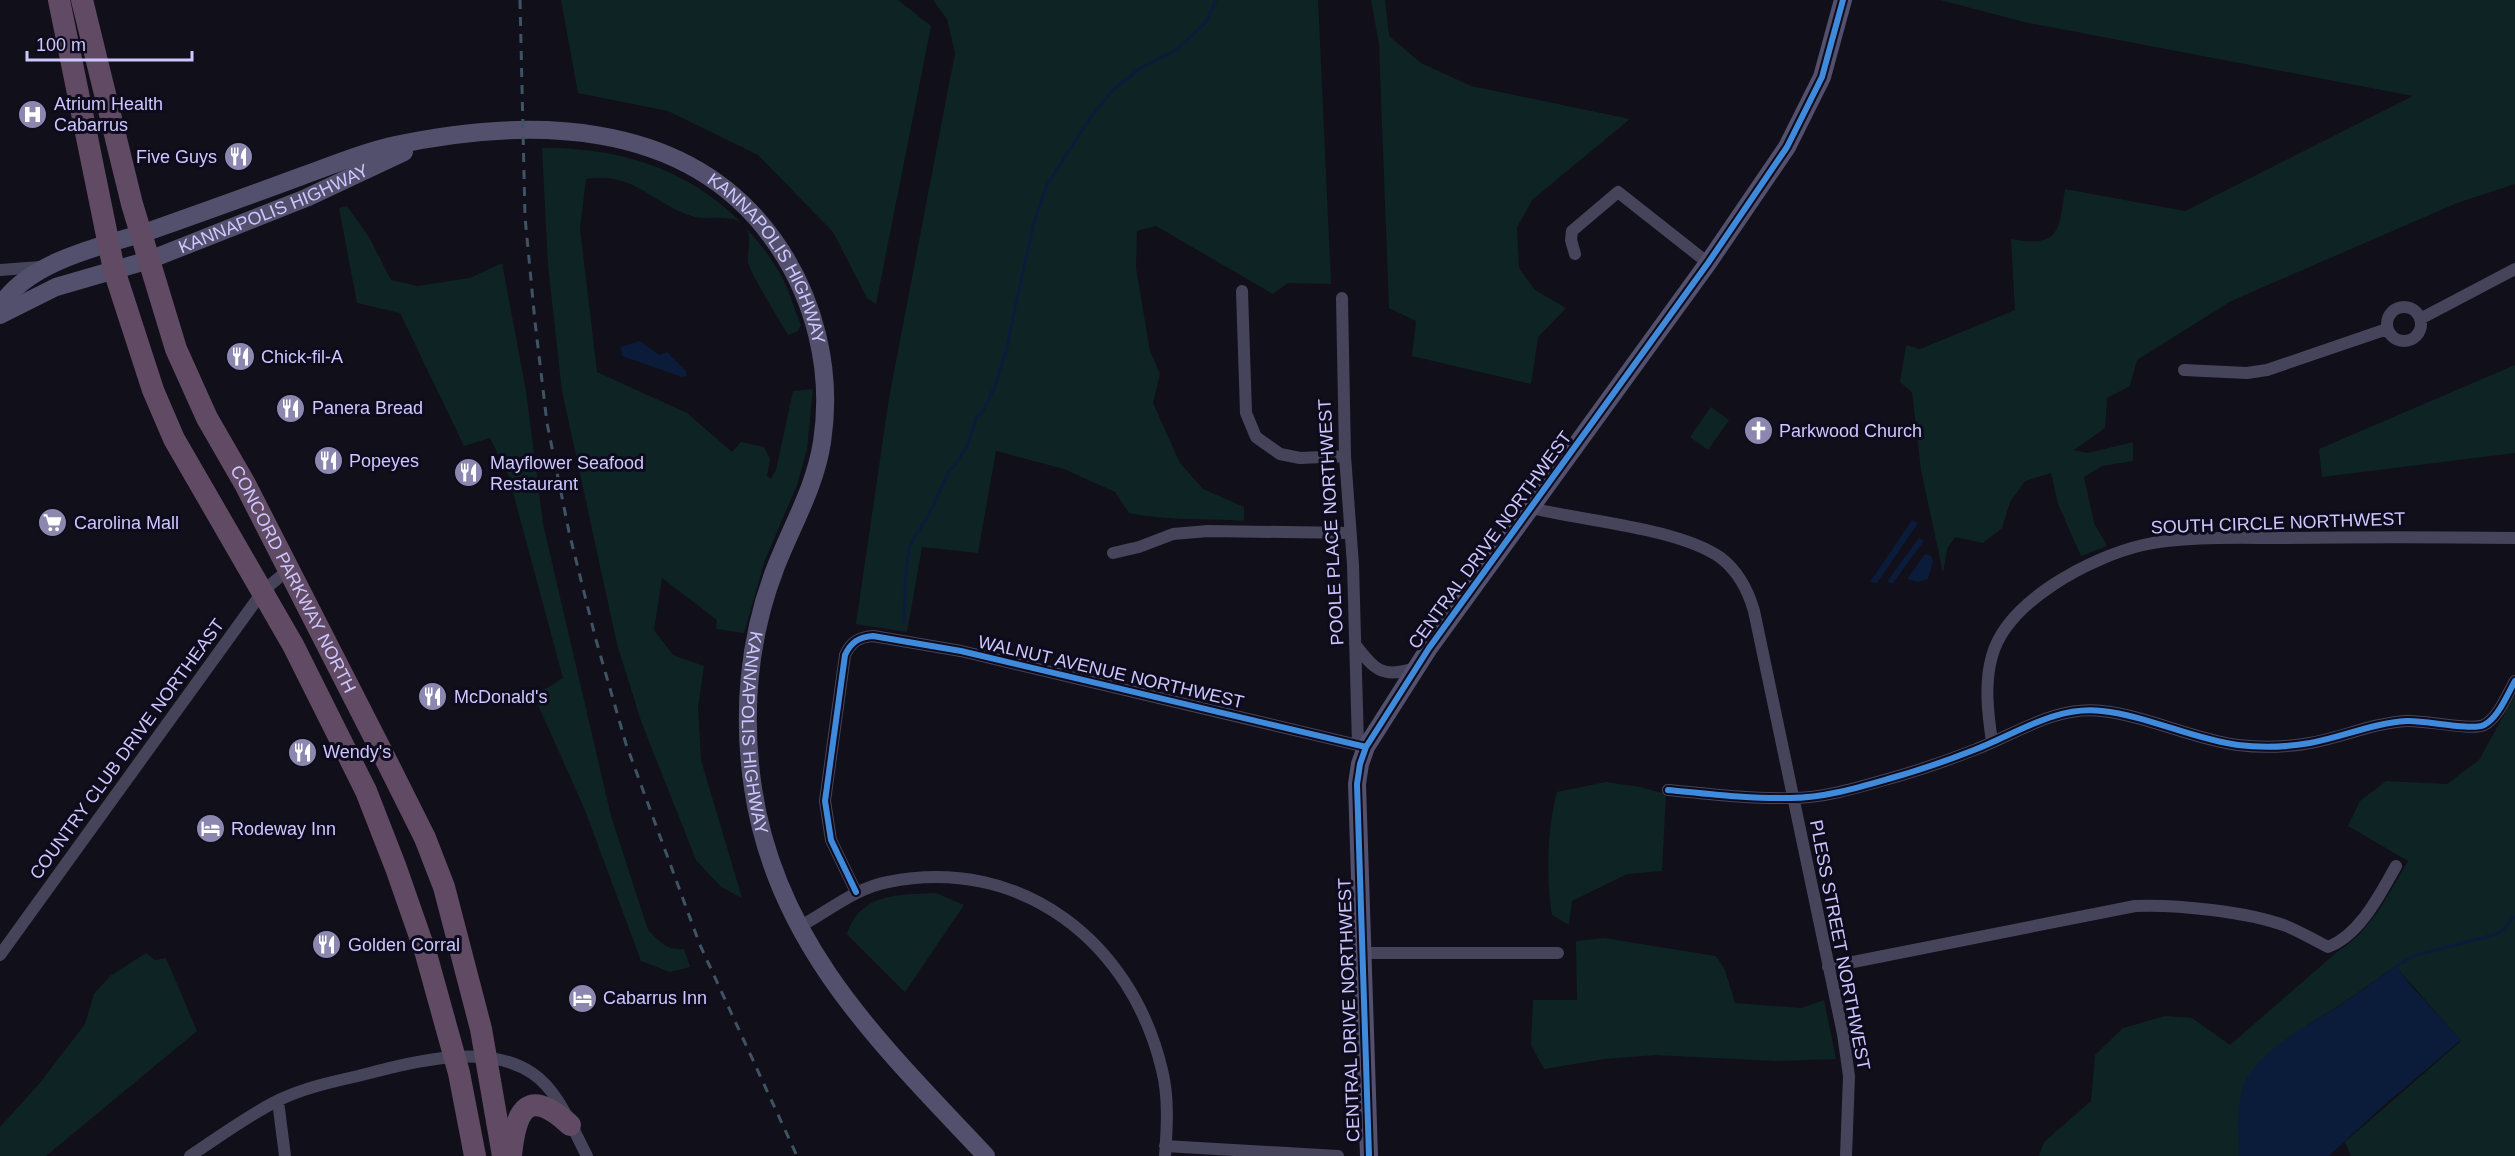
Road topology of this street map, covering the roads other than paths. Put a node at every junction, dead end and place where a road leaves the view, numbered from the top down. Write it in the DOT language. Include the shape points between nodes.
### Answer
graph roads {
  1 [pos="59,0"];
  2 [pos="82,0"];
  3 [pos="1843,0"];
  4 [pos="430,140"];
  5 [pos="141,234"];
  6 [pos="108,243"];
  7 [pos="1575,254"];
  8 [pos="149,260"];
  9 [pos="1708,263"];
  10 [pos="52,264"];
  11 [pos="2515,269"];
  12 [pos="0,270"];
  13 [pos="114,270"];
  14 [pos="1242,291"];
  15 [pos="1342,298"];
  16 [pos="4,304"];
  17 [pos="2420,319"];
  18 [pos="2387,328"];
  19 [pos="2184,370"];
  20 [pos="1345,456"];
  21 [pos="1531,508"];
  22 [pos="1350,533"];
  23 [pos="2515,538"];
  24 [pos="1113,553"];
  25 [pos="288,570"];
  26 [pos="263,591"];
  27 [pos="1354,643"];
  28 [pos="1415,669"];
  29 [pos="2515,681"];
  30 [pos="1992,742"];
  31 [pos="1362,746"];
  32 [pos="1668,790"];
  33 [pos="1792,798"];
  34 [pos="2396,866"];
  35 [pos="856,892"];
  36 [pos="800,927"];
  37 [pos="1362,952"];
  38 [pos="1558,953"];
  39 [pos="0,955"];
  40 [pos="1828,968"];
  41 [pos="455,1056"];
  42 [pos="487,1057"];
  43 [pos="278,1101"];
  44 [pos="570,1125"];
  45 [pos="1165,1151"];
  46 [pos="190,1156"];
  47 [pos="285,1156"];
  48 [pos="475,1156"];
  49 [pos="503,1156"];
  50 [pos="511,1156"];
  51 [pos="587,1156"];
  52 [pos="986,1156"];
  53 [pos="1338,1156"];
  54 [pos="1369,1156"];
  55 [pos="1846,1156"];
  1 -- 6 [label="highway, CONCORD PARKWAY NORTH"];
  2 -- 5 [label="highway, CONCORD PARKWAY NORTH"];
  3 -- 9 [label="main road, CENTRAL DRIVE NORTHWEST" via="1812,100 1787,147"];
  4 -- 5 [label="main road, KANNAPOLIS HIGHWAY" via="390,146 352,158"];
  4 -- 8 [label="main road, KANNAPOLIS HIGHWAY" via="306,198"];
  4 -- 36 [label="main road, KANNAPOLIS HIGHWAY" via="521,130 573,132 640,144 669,154 706,176 755,216 786,257 807,300 823,372 822,441 810,487 765,600 753,651 748,699 749,758 759,821 769,857"];
  5 -- 6 [label="main road, KANNAPOLIS HIGHWAY"];
  5 -- 8 [label="highway, CONCORD PARKWAY NORTH"];
  6 -- 10 [label="main road, KANNAPOLIS HIGHWAY"];
  6 -- 13 [label="highway, CONCORD PARKWAY NORTH"];
  7 -- 9 [label="street" via="1572,231 1617,192"];
  8 -- 13 [label="main road, KANNAPOLIS HIGHWAY"];
  8 -- 25 [label="highway, CONCORD PARKWAY NORTH" via="172,340 189,379"];
  9 -- 21 [label="main road, CENTRAL DRIVE NORTHWEST"];
  10 -- 12 [label="street"];
  10 -- 16 [label="main road, KANNAPOLIS HIGHWAY" via="24,281"];
  11 -- 17 [label="street"];
  13 -- 16 [label="main road, KANNAPOLIS HIGHWAY"];
  13 -- 26 [label="highway, CONCORD PARKWAY NORTH" via="166,422"];
  14 -- 20 [label="street" via="1246,413 1256,437 1280,454 1300,458"];
  15 -- 20 [label="street, POOLE PLACE NORTHWEST"];
  17 -- 18 [label="street" via="2415,311 2399,307 2391,312"];
  17 -- 18 [label="street" via="2416,335 2409,340 2392,336"];
  18 -- 19 [label="street" via="2267,370"];
  20 -- 22 [label="street, POOLE PLACE NORTHWEST"];
  21 -- 28 [label="main road, CENTRAL DRIVE NORTHWEST"];
  21 -- 33 [label="street, PLESS STREET NORTHWEST" via="1678,538 1729,565 1748,589 1754,611"];
  22 -- 24 [label="street" via="1208,531 1173,534"];
  22 -- 27 [label="street, POOLE PLACE NORTHWEST"];
  23 -- 30 [label="street, SOUTH CIRCLE NORTHWEST" via="2246,538 2171,541 2117,552 2052,586 2014,619 2001,637 1992,656 1988,686"];
  25 -- 26 [label="street, COUNTRY CLUB DRIVE NORTHEAST"];
  25 -- 42 [label="highway, CONCORD PARKWAY NORTH" via="434,860 459,938"];
  26 -- 39 [label="street, COUNTRY CLUB DRIVE NORTHEAST"];
  26 -- 41 [label="highway, CONCORD PARKWAY NORTH" via="335,726 382,830 426,954"];
  27 -- 28 [label="street" via="1382,672 1400,674"];
  27 -- 31 [label="street, POOLE PLACE NORTHWEST"];
  28 -- 31 [label="main road, CENTRAL DRIVE NORTHWEST"];
  29 -- 30 [label="street" via="2492,719 2482,725 2393,722 2310,743 2274,747 2202,738 2103,711 2085,710 2057,716"];
  30 -- 33 [label="street" via="1888,779 1834,793"];
  31 -- 35 [label="street, WALNUT AVENUE NORTHWEST" via="961,651 862,637 850,645 845,655 825,801 831,840"];
  31 -- 37 [label="main road, CENTRAL DRIVE NORTHWEST" via="1357,784"];
  32 -- 33 [label="street"];
  33 -- 40 [label="street, PLESS STREET NORTHWEST"];
  34 -- 40 [label="street" via="2358,923 2340,942 2328,947 2262,919 2154,905"];
  35 -- 36 [label="street"];
  35 -- 45 [label="street" via="900,880 976,879 1044,903 1096,944 1130,989 1152,1034 1164,1080"];
  36 -- 52 [label="main road, KANNAPOLIS HIGHWAY" via="857,1015"];
  37 -- 38 [label="street"];
  37 -- 54 [label="main road, CENTRAL DRIVE NORTHWEST"];
  40 -- 55 [label="street, PLESS STREET NORTHWEST" via="1849,1076"];
  41 -- 42 [label="street"];
  41 -- 43 [label="street" via="389,1067 303,1090"];
  41 -- 48 [label="highway, CONCORD PARKWAY NORTH"];
  42 -- 44 [label="street" via="517,1065 539,1079"];
  42 -- 49 [label="highway, CONCORD PARKWAY NORTH"];
  43 -- 46 [label="street"];
  43 -- 47 [label="street"];
  44 -- 50 [label="highway" via="546,1107 530,1106 516,1122"];
  44 -- 51 [label="street"];
  45 -- 53 [label="street"];
}
